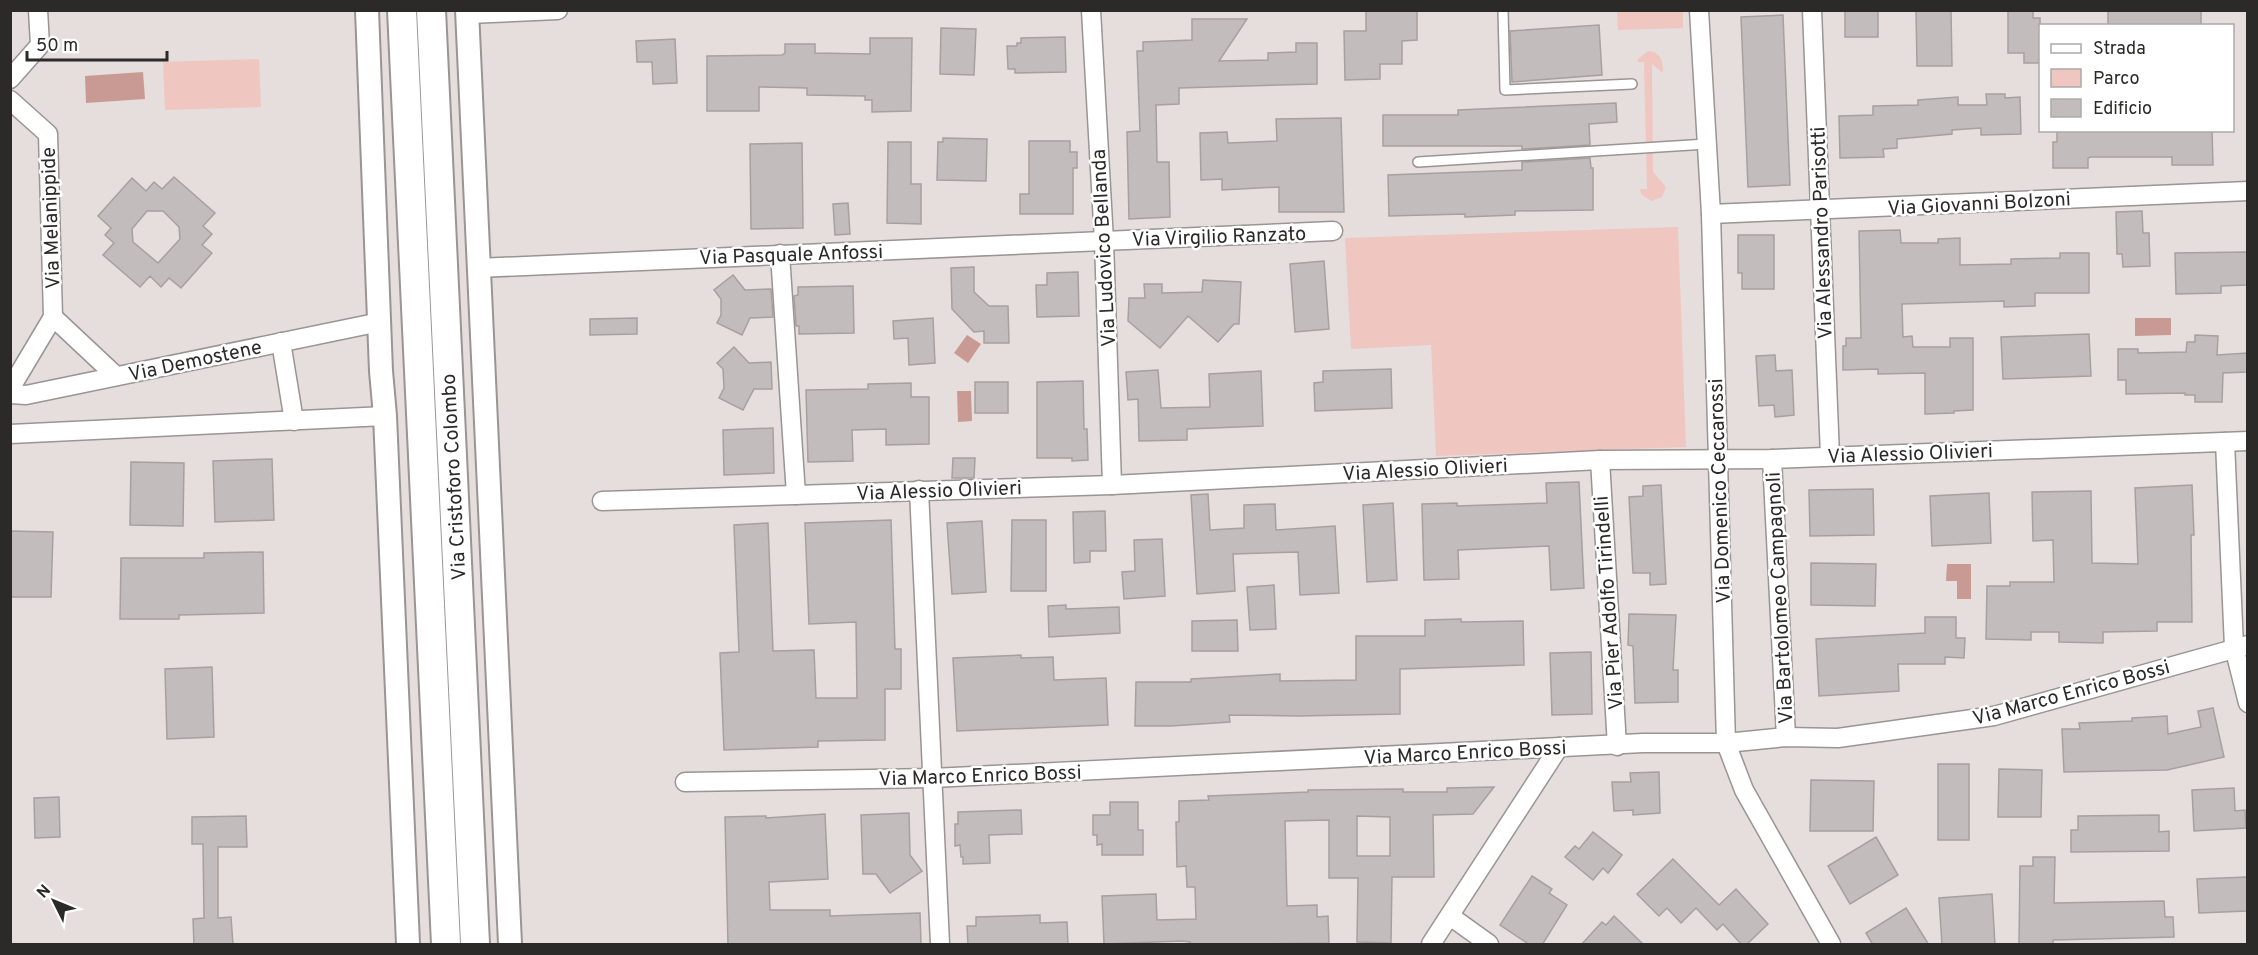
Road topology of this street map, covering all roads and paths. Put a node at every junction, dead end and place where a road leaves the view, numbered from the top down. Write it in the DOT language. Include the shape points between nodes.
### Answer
graph roads {
  1 [pos="38,10"];
  2 [pos="367,10"];
  3 [pos="402,10"];
  4 [pos="431,10"];
  5 [pos="558,10"];
  6 [pos="1091,10"];
  7 [pos="1503,10"];
  8 [pos="1699,10"];
  9 [pos="1812,10"];
  10 [pos="468,12"];
  11 [pos="10,80"];
  12 [pos="1632,84"];
  13 [pos="10,100"];
  14 [pos="1707,144"];
  15 [pos="1418,162"];
  16 [pos="2247,191"];
  17 [pos="1819,211"];
  18 [pos="1711,214"];
  19 [pos="1333,231"];
  20 [pos="1104,241"];
  21 [pos="780,255"];
  22 [pos="478,268"];
  23 [pos="53,317"];
  24 [pos="380,322"];
  25 [pos="281,342"];
  26 [pos="116,376"];
  27 [pos="10,389"];
  28 [pos="10,394"];
  29 [pos="385,416"];
  30 [pos="294,421"];
  31 [pos="10,434"];
  32 [pos="2247,441"];
  33 [pos="2224,442"];
  34 [pos="1830,456"];
  35 [pos="1772,459"];
  36 [pos="1600,460"];
  37 [pos="1718,460"];
  38 [pos="1112,485"];
  39 [pos="919,490"];
  40 [pos="796,495"];
  41 [pos="602,501"];
  42 [pos="2241,646"];
  43 [pos="2247,703"];
  44 [pos="1786,737"];
  45 [pos="1726,743"];
  46 [pos="1617,746"];
  47 [pos="1559,747"];
  48 [pos="933,778"];
  49 [pos="685,782"];
  50 [pos="1450,916"];
  51 [pos="408,945"];
  52 [pos="446,945"];
  53 [pos="475,945"];
  54 [pos="510,945"];
  55 [pos="940,945"];
  56 [pos="1431,945"];
  57 [pos="1489,945"];
  58 [pos="1832,945"];
  1 -- 11 [label="street" via="40,45"];
  2 -- 24 [label="street"];
  3 -- 52 [label="main road, Via Cristoforo Colombo"];
  4 -- 53 [label="main road, Via Cristoforo Colombo"];
  5 -- 10 [label="street"];
  6 -- 20 [label="street, Via Ludovico Bellanda"];
  7 -- 12 [label="lane" via="1505,90"];
  8 -- 14 [label="street, Via Domenico Ceccarossi"];
  9 -- 17 [label="street, Via Alessandro Parisotti"];
  10 -- 22 [label="street, Via Cristoforo Colombo"];
  13 -- 23 [label="street, Via Melanippide" via="48,134"];
  14 -- 15 [label="lane"];
  14 -- 18 [label="street, Via Domenico Ceccarossi"];
  16 -- 17 [label="street, Via Giovanni Bolzoni"];
  17 -- 18 [label="street, Via Giovanni Bolzoni"];
  17 -- 34 [label="street, Via Alessandro Parisotti"];
  18 -- 37 [label="street, Via Domenico Ceccarossi"];
  19 -- 20 [label="street, Via Virgilio Ranzato"];
  20 -- 21 [label="street, Via Pasquale Anfossi"];
  20 -- 38 [label="street, Via Ludovico Bellanda"];
  21 -- 22 [label="street, Via Pasquale Anfossi"];
  21 -- 40 [label="street"];
  22 -- 54 [label="street, Via Cristoforo Colombo"];
  23 -- 26 [label="street, Via Melanippide"];
  23 -- 27 [label="street, Via Melanippide"];
  24 -- 25 [label="street, Via Demostene"];
  24 -- 29 [label="street"];
  25 -- 26 [label="street, Via Demostene"];
  25 -- 30 [label="street"];
  26 -- 28 [label="street, Via Demostene" via="26,395"];
  29 -- 30 [label="street"];
  29 -- 51 [label="street"];
  30 -- 31 [label="street"];
  32 -- 33 [label="street, Via Alessio Olivieri"];
  33 -- 34 [label="street, Via Alessio Olivieri"];
  33 -- 42 [label="street"];
  34 -- 35 [label="street, Via Alessio Olivieri"];
  35 -- 37 [label="street, Via Alessio Olivieri"];
  35 -- 44 [label="street, Via Bartolomeo Campagnoli"];
  36 -- 37 [label="street, Via Alessio Olivieri"];
  36 -- 38 [label="street, Via Alessio Olivieri"];
  36 -- 46 [label="street, Via Pier Adolfo Tirindelli"];
  37 -- 45 [label="street, Via Domenico Ceccarossi"];
  38 -- 39 [label="street, Via Alessio Olivieri"];
  39 -- 40 [label="street, Via Alessio Olivieri"];
  39 -- 48 [label="street"];
  40 -- 41 [label="street, Via Alessio Olivieri"];
  42 -- 43 [label="street"];
  42 -- 44 [label="street, Via Marco Enrico Bossi" via="1994,716 1838,738"];
  44 -- 45 [label="street, Via Marco Enrico Bossi"];
  45 -- 46 [label="street, Via Marco Enrico Bossi"];
  45 -- 58 [label="street, Via Domenico Ceccarossi" via="1744,790"];
  46 -- 47 [label="street, Via Marco Enrico Bossi"];
  47 -- 48 [label="street, Via Marco Enrico Bossi"];
  47 -- 50 [label="street"];
  48 -- 49 [label="street, Via Marco Enrico Bossi"];
  48 -- 55 [label="street"];
  50 -- 56 [label="street"];
  50 -- 57 [label="street"];
}
